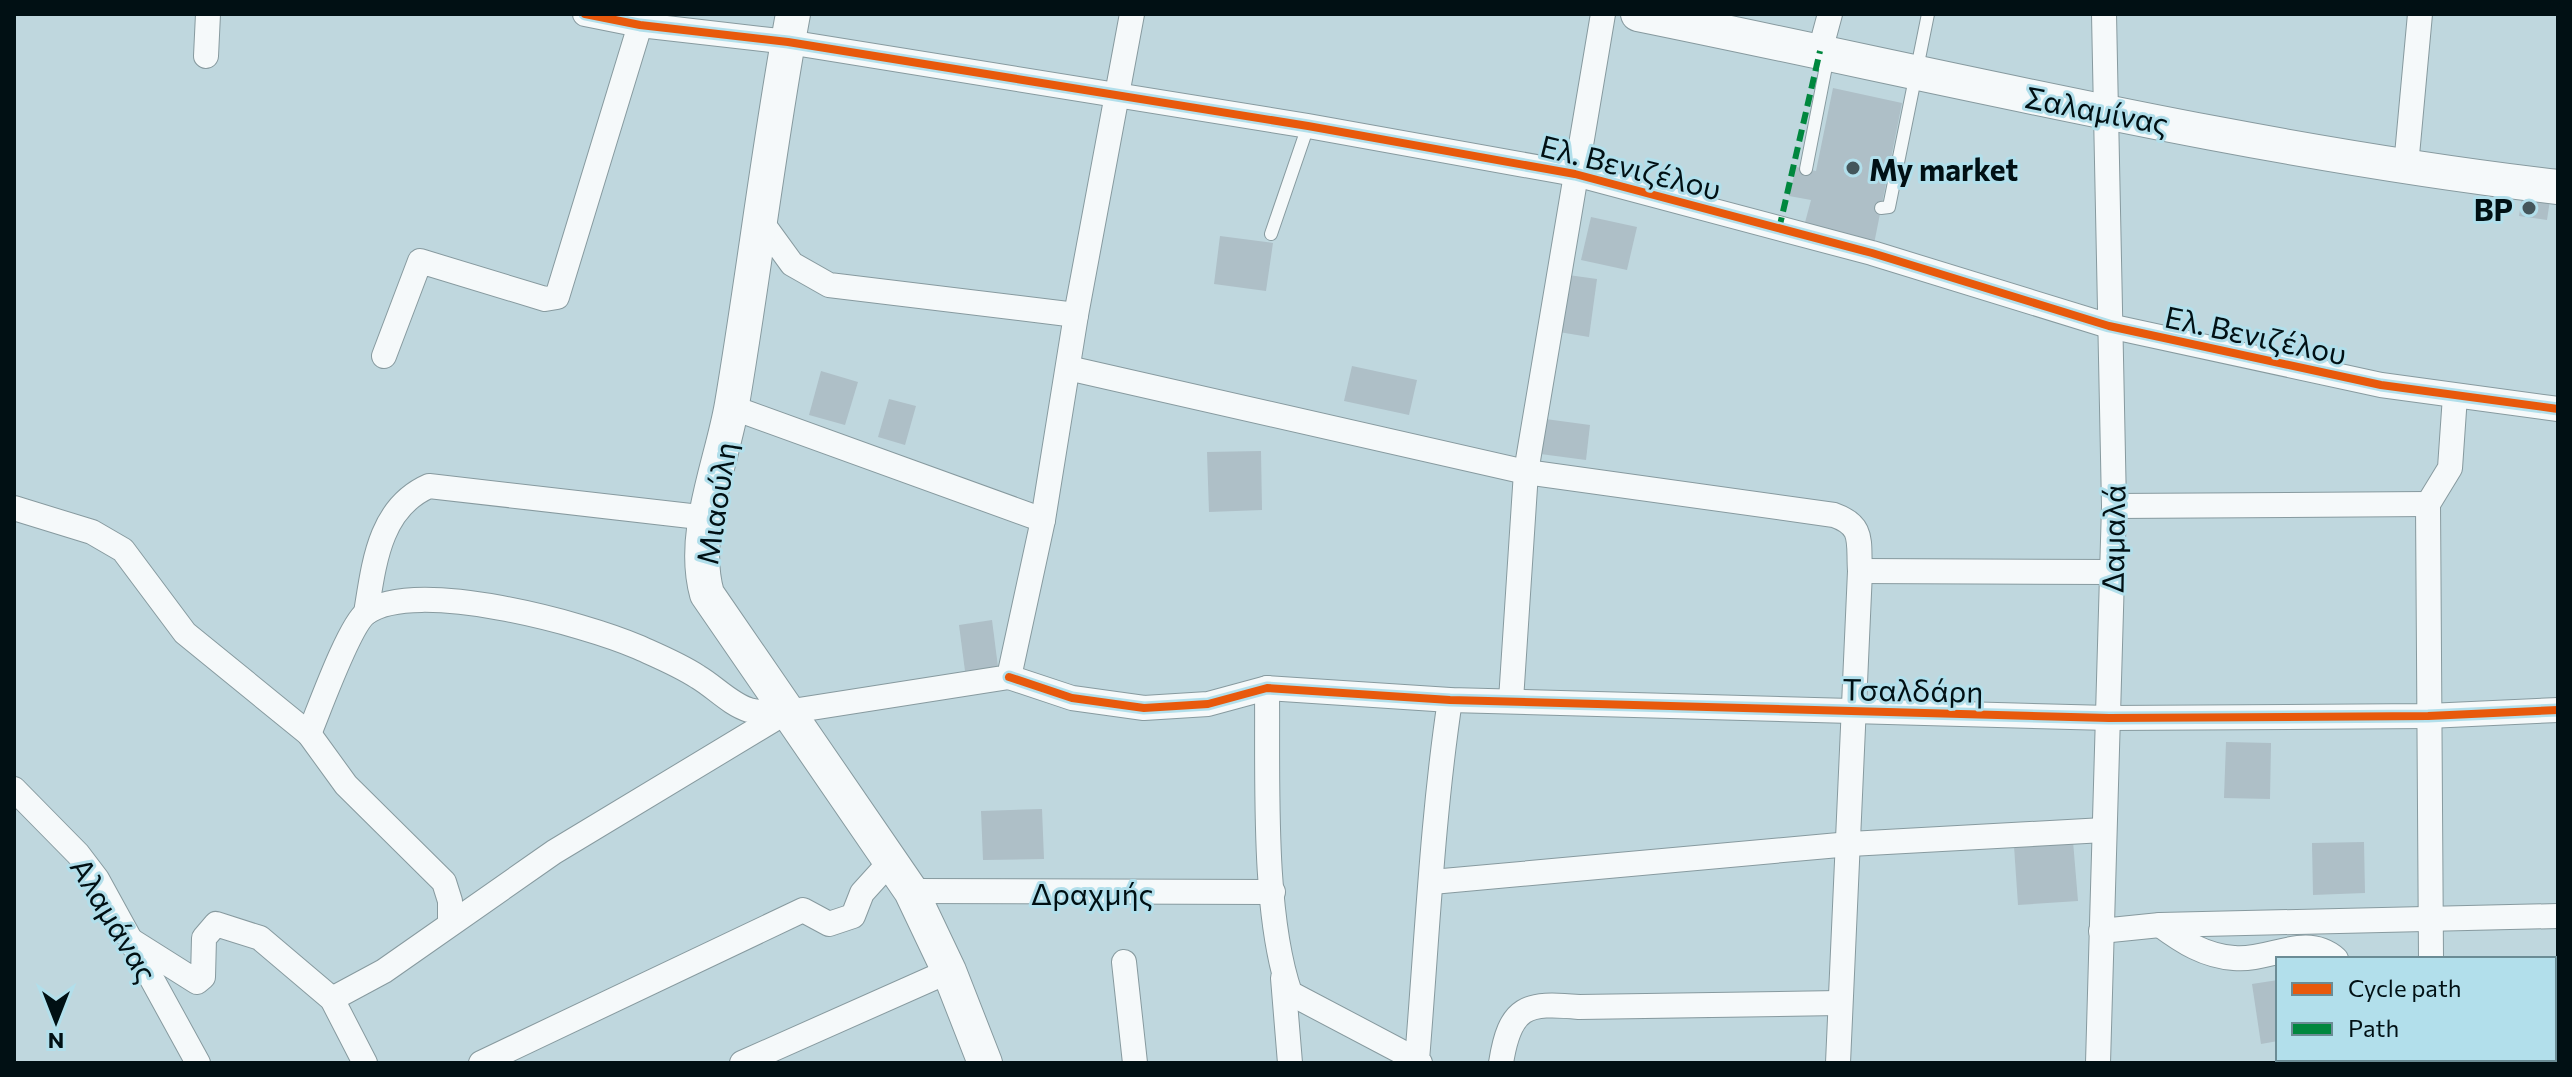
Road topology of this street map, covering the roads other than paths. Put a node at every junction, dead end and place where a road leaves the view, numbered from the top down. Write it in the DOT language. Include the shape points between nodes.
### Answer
graph roads {
  1 [pos="208,14"];
  2 [pos="585,14"];
  3 [pos="1132,14"];
  4 [pos="1603,14"];
  5 [pos="1638,14"];
  6 [pos="1830,14"];
  7 [pos="1928,14"];
  8 [pos="2104,14"];
  9 [pos="2420,14"];
  10 [pos="640,25"];
  11 [pos="790,28"];
  12 [pos="1824,52"];
  13 [pos="206,56"];
  14 [pos="1916,72"];
  15 [pos="1118,97"];
  16 [pos="2105,112"];
  17 [pos="1308,126"];
  18 [pos="2406,166"];
  19 [pos="1806,169"];
  20 [pos="1575,174"];
  21 [pos="2558,187"];
  22 [pos="1881,208"];
  23 [pos="760,220"];
  24 [pos="1271,234"];
  25 [pos="1076,315"];
  26 [pos="2109,326"];
  27 [pos="384,356"];
  28 [pos="1068,368"];
  29 [pos="2455,396"];
  30 [pos="731,407"];
  31 [pos="2558,409"];
  32 [pos="1526,472"];
  33 [pos="2428,504"];
  34 [pos="2114,506"];
  35 [pos="14,508"];
  36 [pos="708,518"];
  37 [pos="1043,520"];
  38 [pos="1860,571"];
  39 [pos="2112,572"];
  40 [pos="366,613"];
  41 [pos="1009,677"];
  42 [pos="1267,688"];
  43 [pos="1450,700"];
  44 [pos="1511,700"];
  45 [pos="2558,710"];
  46 [pos="786,712"];
  47 [pos="1851,712"];
  48 [pos="2428,716"];
  49 [pos="2109,718"];
  50 [pos="309,734"];
  51 [pos="14,789"];
  52 [pos="2104,830"];
  53 [pos="1850,844"];
  54 [pos="891,861"];
  55 [pos="1432,882"];
  56 [pos="911,891"];
  57 [pos="1273,892"];
  58 [pos="2558,916"];
  59 [pos="2431,918"];
  60 [pos="450,924"];
  61 [pos="2160,925"];
  62 [pos="2101,931"];
  63 [pos="132,941"];
  64 [pos="2333,957"];
  65 [pos="2431,957"];
  66 [pos="1124,962"];
  67 [pos="1282,970"];
  68 [pos="949,971"];
  69 [pos="332,999"];
  70 [pos="1839,1003"];
  71 [pos="796,1053"];
  72 [pos="1418,1061"];
  73 [pos="198,1063"];
  74 [pos="365,1063"];
  75 [pos="481,1063"];
  76 [pos="742,1063"];
  77 [pos="985,1063"];
  78 [pos="1135,1063"];
  79 [pos="1290,1063"];
  80 [pos="1501,1063"];
  81 [pos="1838,1063"];
  82 [pos="2098,1063"];
  1 -- 13 [label="street"];
  2 -- 10 [label="street, Ελ. Βενιζέλου"];
  3 -- 15 [label="street"];
  4 -- 20 [label="street"];
  5 -- 12 [label="street, Σαλαμίνας"];
  6 -- 12 [label="street"];
  7 -- 14 [label="lane"];
  8 -- 16 [label="street, Δαμαλά"];
  9 -- 18 [label="street"];
  10 -- 11 [label="street, Ελ. Βενιζέλου"];
  10 -- 27 [label="street" via="557,297 545,299 420,261"];
  11 -- 15 [label="street, Ελ. Βενιζέλου"];
  11 -- 23 [label="street, Μιαούλη"];
  12 -- 14 [label="street, Σαλαμίνας"];
  12 -- 19 [label="lane"];
  14 -- 16 [label="street, Σαλαμίνας"];
  14 -- 22 [label="lane" via="1889,207"];
  15 -- 17 [label="street, Ελ. Βενιζέλου"];
  15 -- 25 [label="street"];
  16 -- 18 [label="street, Σαλαμίνας"];
  16 -- 26 [label="street, Δαμαλά"];
  17 -- 20 [label="street, Ελ. Βενιζέλου"];
  17 -- 24 [label="lane"];
  18 -- 21 [label="street, Σαλαμίνας"];
  20 -- 26 [label="street, Ελ. Βενιζέλου" via="1872,253"];
  20 -- 32 [label="street"];
  23 -- 25 [label="street" via="792,264 829,285"];
  23 -- 30 [label="street, Μιαούλη"];
  25 -- 28 [label="street"];
  26 -- 29 [label="street, Ελ. Βενιζέλου"];
  26 -- 34 [label="street, Δαμαλά"];
  28 -- 32 [label="street"];
  28 -- 37 [label="street"];
  29 -- 31 [label="street, Ελ. Βενιζέλου"];
  29 -- 33 [label="street" via="2450,468"];
  30 -- 36 [label="street, Μιαούλη"];
  30 -- 37 [label="street"];
  32 -- 38 [label="street" via="1834,515 1858,529"];
  32 -- 44 [label="street"];
  33 -- 34 [label="street"];
  33 -- 48 [label="street"];
  34 -- 39 [label="street, Δαμαλά"];
  35 -- 50 [label="street" via="92,532 123,550 185,633"];
  36 -- 40 [label="street" via="429,486 410,495 386,524"];
  36 -- 46 [label="street, Μιαούλη" via="702,576 707,594"];
  37 -- 41 [label="street"];
  38 -- 39 [label="street"];
  38 -- 47 [label="street"];
  39 -- 49 [label="street, Δαμαλά"];
  40 -- 46 [label="street" via="405,600 465,601 547,619 636,646 698,677 739,706"];
  40 -- 50 [label="street"];
  41 -- 42 [label="street, Τσαλδάρη" via="1072,698 1144,708 1208,704"];
  41 -- 46 [label="street"];
  42 -- 43 [label="street, Τσαλδάρη"];
  42 -- 57 [label="street"];
  43 -- 44 [label="street, Τσαλδάρη"];
  43 -- 55 [label="street" via="1433,814"];
  44 -- 47 [label="street, Τσαλδάρη"];
  45 -- 48 [label="street, Τσαλδάρη"];
  46 -- 54 [label="street, Μιαούλη"];
  46 -- 60 [label="street" via="554,852"];
  47 -- 49 [label="street, Τσαλδάρη"];
  47 -- 53 [label="street"];
  48 -- 49 [label="street, Τσαλδάρη"];
  48 -- 59 [label="street"];
  49 -- 52 [label="street, Δαμαλά"];
  50 -- 60 [label="street" via="346,785 444,882"];
  51 -- 63 [label="street, Αλαμάνας" via="78,854"];
  52 -- 53 [label="street"];
  52 -- 62 [label="street, Δαμαλά"];
  53 -- 55 [label="street"];
  53 -- 70 [label="street"];
  54 -- 56 [label="street, Μιαούλη"];
  54 -- 75 [label="street" via="862,893 853,916 829,924 803,910"];
  55 -- 72 [label="street"];
  56 -- 57 [label="street, Δραχμής"];
  56 -- 68 [label="street, Μιαούλη"];
  57 -- 67 [label="street"];
  58 -- 59 [label="street"];
  59 -- 61 [label="street"];
  59 -- 65 [label="street"];
  60 -- 69 [label="street" via="384,971"];
  61 -- 62 [label="street"];
  61 -- 64 [label="street" via="2213,955 2254,958 2296,947 2318,948"];
  62 -- 82 [label="street, Δαμαλά"];
  63 -- 69 [label="street" via="197,982 203,977 204,938 216,924 229,926 260,938"];
  63 -- 73 [label="street, Αλαμάνας"];
  66 -- 78 [label="street"];
  67 -- 72 [label="street" via="1290,993"];
  67 -- 79 [label="street"];
  68 -- 71 [label="street"];
  68 -- 77 [label="street, Μιαούλη"];
  69 -- 74 [label="street"];
  70 -- 80 [label="street" via="1540,1003 1518,1015"];
  70 -- 81 [label="street"];
  71 -- 76 [label="street"];
}
